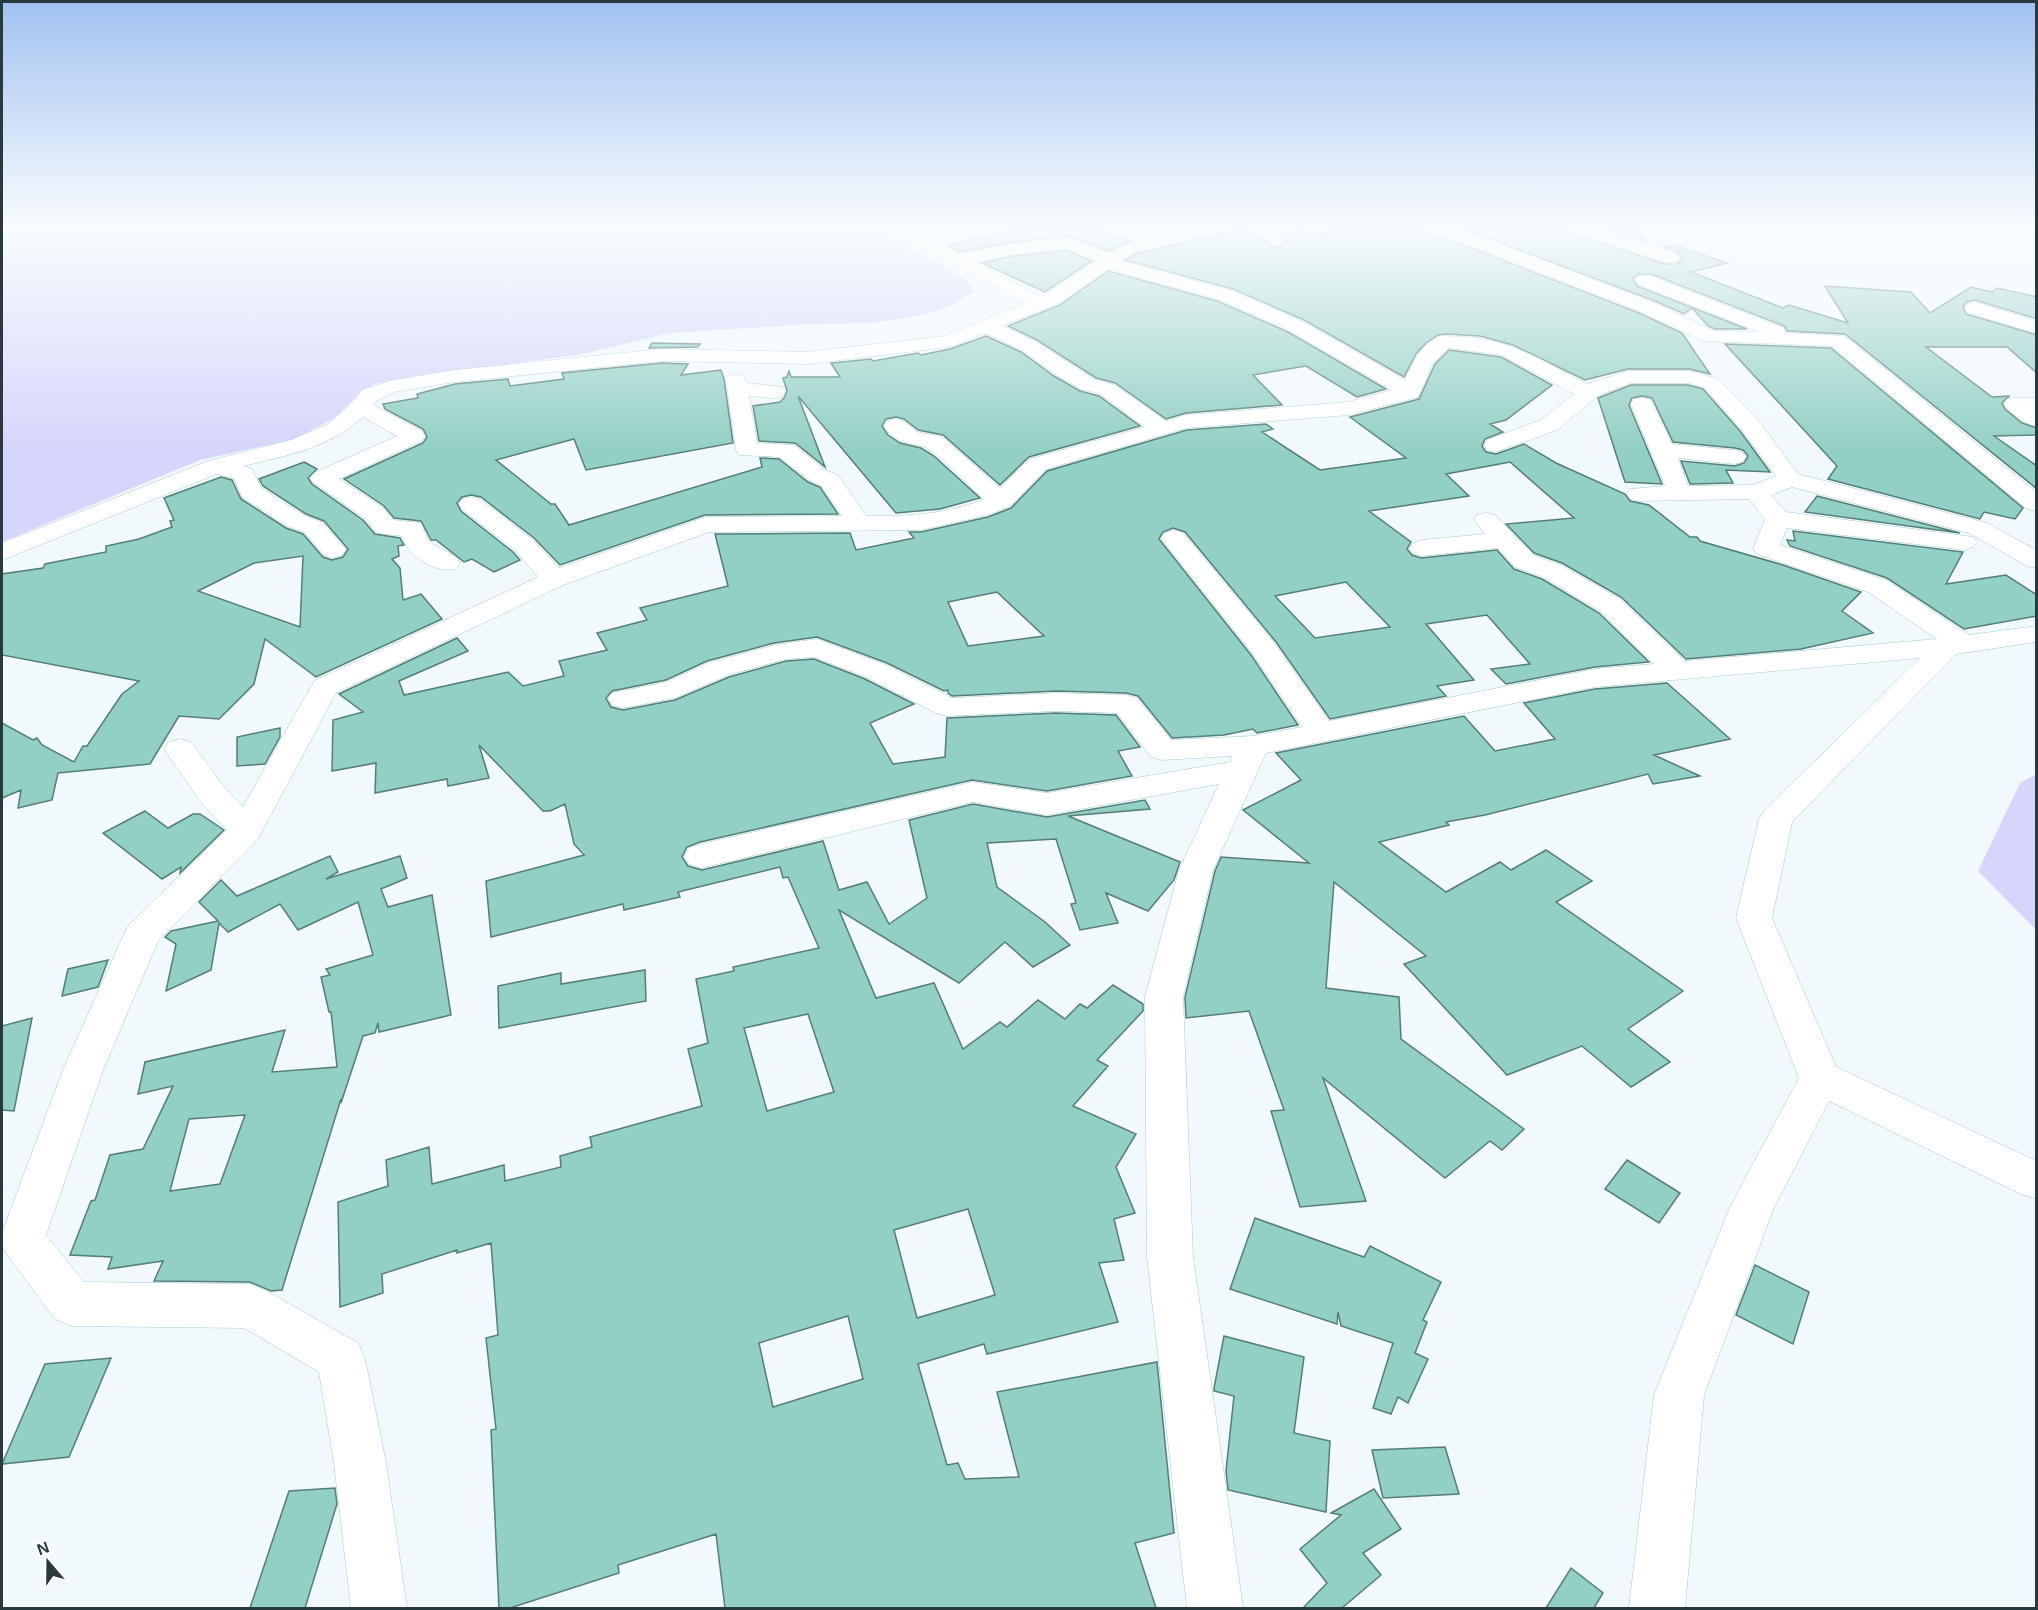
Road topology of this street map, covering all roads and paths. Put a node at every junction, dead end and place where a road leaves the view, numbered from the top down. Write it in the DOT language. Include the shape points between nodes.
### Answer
graph roads {
  1 [pos="1241,302"];
  2 [pos="1634,302"];
  3 [pos="1700,302"];
  4 [pos="1040,303"];
  5 [pos="1974,308"];
  6 [pos="985,326"];
  7 [pos="2037,327"];
  8 [pos="1980,328"];
  9 [pos="1794,339"];
  10 [pos="2037,347"];
  11 [pos="774,392"];
  12 [pos="1410,392"];
  13 [pos="1592,392"];
  14 [pos="1642,404"];
  15 [pos="2037,404"];
  16 [pos="361,407"];
  17 [pos="2037,420"];
  18 [pos="895,426"];
  19 [pos="1163,429"];
  20 [pos="1495,445"];
  21 [pos="1663,450"];
  22 [pos="1734,457"];
  23 [pos="216,466"];
  24 [pos="1790,479"];
  25 [pos="1756,492"];
  26 [pos="1679,493"];
  27 [pos="1639,494"];
  28 [pos="2031,494"];
  29 [pos="1001,501"];
  30 [pos="471,504"];
  31 [pos="1778,519"];
  32 [pos="1486,520"];
  33 [pos="860,525"];
  34 [pos="1174,538"];
  35 [pos="1505,540"];
  36 [pos="1422,549"];
  37 [pos="333,550"];
  38 [pos="2,552"];
  39 [pos="2026,554"];
  40 [pos="447,563"];
  41 [pos="554,579"];
  42 [pos="2037,634"];
  43 [pos="1955,646"];
  44 [pos="1678,671"];
  45 [pos="623,699"];
  46 [pos="1321,732"];
  47 [pos="180,749"];
  48 [pos="1247,758"];
  49 [pos="246,831"];
  50 [pos="701,856"];
  51 [pos="1820,1078"];
  52 [pos="2037,1180"];
  53 [pos="379,1608"];
  54 [pos="1215,1608"];
  55 [pos="1657,1608"];
  1 -- 12 [label="street" via="1296,326"];
  2 -- 9 [label="street" via="1711,337"];
  3 -- 9 [label="street"];
  4 -- 6 [label="street"];
  5 -- 7 [label="street"];
  6 -- 16 [label="street" via="949,341 807,358 662,355 455,376 389,387 370,395"];
  6 -- 19 [label="street" via="1029,346 1088,385 1107,389"];
  8 -- 10 [label="street"];
  9 -- 28 [label="street" via="1838,340"];
  11 -- 33 [label="street" via="736,384 747,450 786,450 817,475 830,480"];
  12 -- 13 [label="street" via="1424,360 1443,342 1508,350"];
  12 -- 19 [label="street" via="1349,408 1186,422"];
  13 -- 20 [label="street" via="1549,425"];
  13 -- 24 [label="street" via="1628,377 1689,376 1711,383 1750,425"];
  14 -- 21 [label="street"];
  15 -- 17 [label="street" via="2015,404"];
  16 -- 23 [label="street" via="336,429 298,445"];
  16 -- 40 [label="street" via="414,436 322,478 374,513 386,528 412,528 418,546"];
  18 -- 29 [label="street" via="910,438 934,442"];
  19 -- 29 [label="street" via="1038,464"];
  21 -- 22 [label="street"];
  21 -- 26 [label="street"];
  23 -- 37 [label="street" via="244,474 252,492 296,521 314,527"];
  23 -- 38 [label="street"];
  24 -- 25 [label="street"];
  24 -- 39 [label="street" via="1978,528"];
  25 -- 26 [label="street"];
  25 -- 31 [label="street"];
  26 -- 27 [label="street"];
  29 -- 33 [label="street" via="921,523"];
  30 -- 41 [label="street" via="524,545"];
  31 -- 39 [label="street"];
  31 -- 43 [label="street" via="1766,549 1877,586"];
  32 -- 35 [label="street"];
  33 -- 41 [label="street" via="706,525"];
  34 -- 46 [label="street" via="1264,649"];
  35 -- 36 [label="street"];
  35 -- 44 [label="street" via="1524,561 1552,571 1610,605"];
  41 -- 49 [label="street" via="324,687"];
  42 -- 43 [label="street"];
  43 -- 44 [label="street"];
  43 -- 51 [label="street" via="1776,819 1754,918"];
  44 -- 46 [label="street" via="1595,678"];
  45 -- 48 [label="street" via="675,689 718,669 785,651 817,648 876,671 946,707 1056,702 1126,704 1162,750"];
  46 -- 48 [label="street"];
  47 -- 49 [label="street" via="212,794"];
  48 -- 50 [label="street" via="1047,804 973,792"];
  48 -- 54 [label="street" via="1196,870 1164,997 1170,1257"];
  49 -- 53 [label="street" via="142,934 83,1070 22,1239 72,1304 249,1306 341,1359 360,1463"];
  51 -- 52 [label="street"];
  51 -- 55 [label="street" via="1752,1207 1679,1395"];
}
